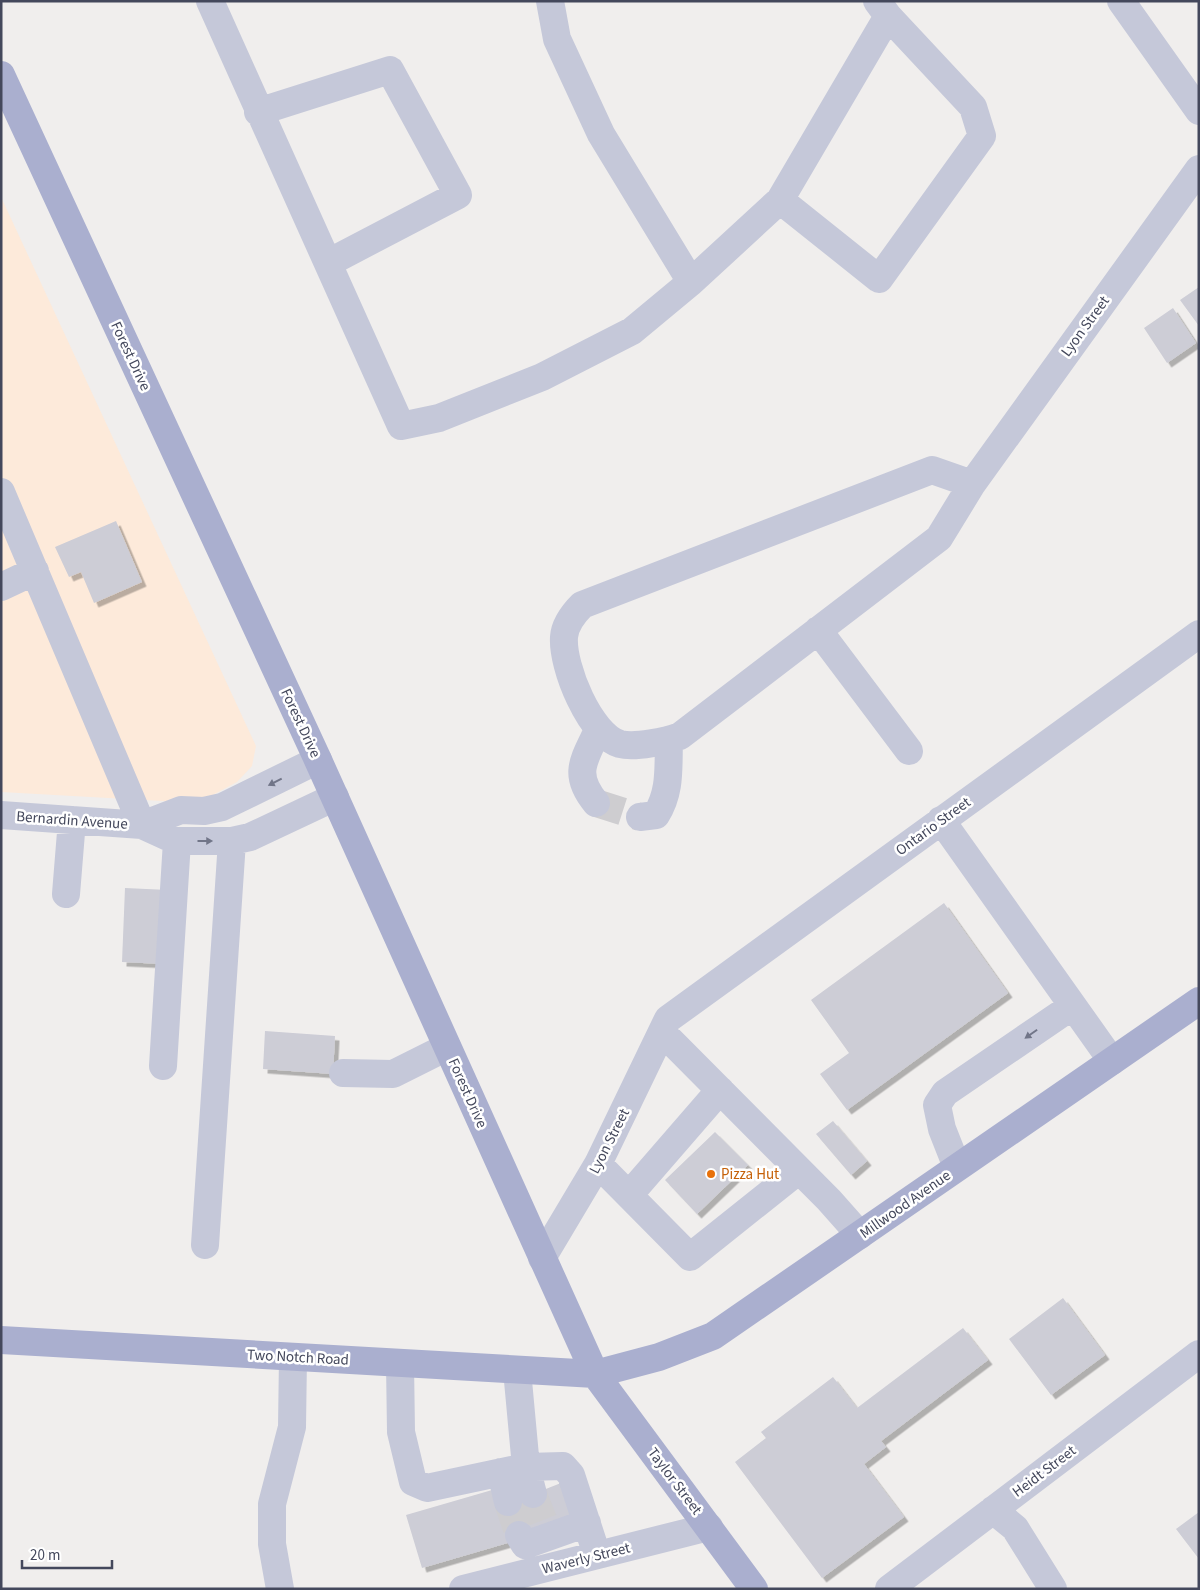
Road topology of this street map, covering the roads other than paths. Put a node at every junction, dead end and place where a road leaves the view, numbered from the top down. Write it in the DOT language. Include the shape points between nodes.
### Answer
graph roads {
  1 [pos="210,1"];
  2 [pos="550,1"];
  3 [pos="1121,1"];
  4 [pos="882,9"];
  5 [pos="1,75"];
  6 [pos="1199,111"];
  7 [pos="258,112"];
  8 [pos="1199,169"];
  9 [pos="780,200"];
  10 [pos="328,263"];
  11 [pos="691,282"];
  12 [pos="972,484"];
  13 [pos="1,492"];
  14 [pos="35,571"];
  15 [pos="1,587"];
  16 [pos="818,630"];
  17 [pos="1199,634"];
  18 [pos="598,730"];
  19 [pos="669,741"];
  20 [pos="909,751"];
  21 [pos="318,760"];
  22 [pos="335,797"];
  23 [pos="596,803"];
  24 [pos="1,815"];
  25 [pos="640,817"];
  26 [pos="72,820"];
  27 [pos="941,820"];
  28 [pos="142,825"];
  29 [pos="177,841"];
  30 [pos="232,841"];
  31 [pos="66,894"];
  32 [pos="1199,1001"];
  33 [pos="1071,1006"];
  34 [pos="665,1025"];
  35 [pos="447,1047"];
  36 [pos="1112,1061"];
  37 [pos="163,1066"];
  38 [pos="343,1072"];
  39 [pos="720,1090"];
  40 [pos="598,1164"];
  41 [pos="957,1167"];
  42 [pos="799,1170"];
  43 [pos="629,1195"];
  44 [pos="860,1235"];
  45 [pos="205,1245"];
  46 [pos="542,1258"];
  47 [pos="1,1340"];
  48 [pos="1199,1354"];
  49 [pos="293,1357"];
  50 [pos="400,1363"];
  51 [pos="517,1370"];
  52 [pos="595,1374"];
  53 [pos="514,1470"];
  54 [pos="520,1498"];
  55 [pos="993,1510"];
  56 [pos="587,1523"];
  57 [pos="709,1527"];
  58 [pos="597,1555"];
  59 [pos="532,1572"];
  60 [pos="280,1589"];
  61 [pos="463,1589"];
  62 [pos="754,1589"];
  63 [pos="889,1589"];
  64 [pos="1053,1589"];
  1 -- 7 [label="street"];
  2 -- 11 [label="street" via="557,39 601,134"];
  3 -- 6 [label="street"];
  4 -- 9 [label="street"];
  4 -- 9 [label="street" via="973,107 982,136 879,280"];
  5 -- 21 [label="main road, Forest Drive"];
  7 -- 10 [label="street"];
  7 -- 10 [label="street" via="390,70 458,195"];
  8 -- 12 [label="street, Lyon Street"];
  9 -- 11 [label="street"];
  10 -- 11 [label="street" via="401,426 439,418 542,377 632,331"];
  12 -- 16 [label="street, Lyon Street" via="939,538"];
  12 -- 18 [label="street" via="932,470 582,605 570,618 564,637 570,676"];
  13 -- 14 [label="street"];
  14 -- 15 [label="street"];
  14 -- 28 [label="street"];
  16 -- 19 [label="street, Lyon Street" via="680,736"];
  16 -- 20 [label="street"];
  17 -- 27 [label="street, Ontario Street"];
  18 -- 19 [label="street" via="620,744"];
  18 -- 23 [label="street" via="581,766 586,790"];
  19 -- 25 [label="street" via="668,787 662,804 656,815"];
  21 -- 22 [label="main road, Forest Drive"];
  21 -- 28 [label="street, Bernardin Avenue, one-way" via="222,807 204,811 182,810"];
  22 -- 30 [label="street, Bernardin Avenue"];
  22 -- 35 [label="main road, Forest Drive"];
  24 -- 26 [label="street, Bernardin Avenue"];
  26 -- 28 [label="street, Bernardin Avenue"];
  26 -- 31 [label="street"];
  27 -- 33 [label="street"];
  27 -- 34 [label="street, Ontario Street"];
  28 -- 29 [label="street, Bernardin Avenue"];
  29 -- 30 [label="street, Bernardin Avenue, one-way"];
  29 -- 37 [label="street"];
  30 -- 45 [label="street"];
  32 -- 36 [label="main road, Millwood Avenue"];
  33 -- 36 [label="street"];
  33 -- 41 [label="street, one-way" via="945,1093 937,1106"];
  34 -- 39 [label="street"];
  34 -- 40 [label="street, Lyon Street"];
  35 -- 38 [label="street" via="393,1074"];
  35 -- 46 [label="main road, Forest Drive"];
  36 -- 41 [label="main road, Millwood Avenue"];
  39 -- 42 [label="street"];
  39 -- 43 [label="street"];
  40 -- 43 [label="street"];
  40 -- 46 [label="street, Lyon Street"];
  41 -- 44 [label="main road, Millwood Avenue"];
  42 -- 43 [label="street" via="690,1257"];
  42 -- 44 [label="street"];
  44 -- 52 [label="main road, Millwood Avenue" via="713,1336 659,1357"];
  46 -- 52 [label="main road, Forest Drive"];
  47 -- 49 [label="main road, Two Notch Road"];
  48 -- 55 [label="street, Heidt Street"];
  49 -- 50 [label="main road, Two Notch Road"];
  49 -- 60 [label="street" via="292,1427 272,1504 272,1544"];
  50 -- 51 [label="main road, Two Notch Road"];
  50 -- 53 [label="street" via="401,1432 413,1482 427,1488"];
  51 -- 52 [label="main road, Two Notch Road"];
  51 -- 53 [label="street"];
  52 -- 57 [label="main road, Taylor Street"];
  53 -- 54 [label="street"];
  53 -- 56 [label="street" via="563,1466 571,1475"];
  55 -- 63 [label="street, Heidt Street"];
  55 -- 64 [label="street" via="1015,1528"];
  56 -- 58 [label="street"];
  56 -- 59 [label="street" via="535,1535"];
  57 -- 58 [label="street, Waverly Street"];
  57 -- 62 [label="main road, Taylor Street"];
  58 -- 59 [label="street, Waverly Street"];
  59 -- 61 [label="street, Waverly Street"];
}
